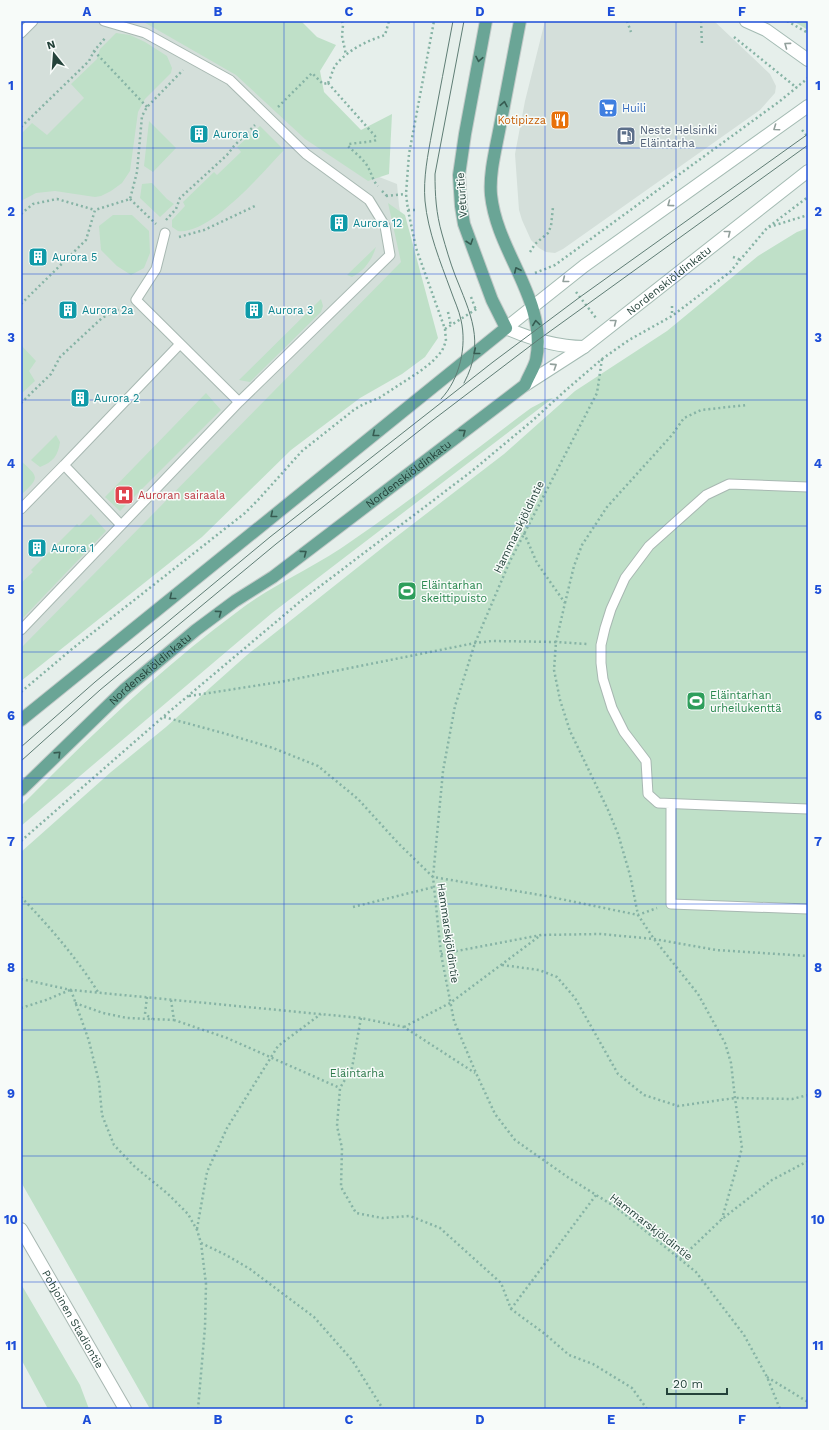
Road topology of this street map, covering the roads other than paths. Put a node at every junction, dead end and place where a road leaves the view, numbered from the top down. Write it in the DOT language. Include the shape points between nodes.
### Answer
graph roads {
  1 [pos="33,21"];
  2 [pos="104,21"];
  3 [pos="486,21"];
  4 [pos="520,21"];
  5 [pos="746,21"];
  6 [pos="21,33"];
  7 [pos="808,60"];
  8 [pos="808,106"];
  9 [pos="808,171"];
  10 [pos="162,230"];
  11 [pos="533,306"];
  12 [pos="506,328"];
  13 [pos="538,340"];
  14 [pos="180,344"];
  15 [pos="584,347"];
  16 [pos="525,385"];
  17 [pos="240,402"];
  18 [pos="64,465"];
  19 [pos="808,487"];
  20 [pos="21,509"];
  21 [pos="121,525"];
  22 [pos="21,630"];
  23 [pos="21,720"];
  24 [pos="21,790"];
  25 [pos="671,804"];
  26 [pos="808,809"];
  27 [pos="808,909"];
  28 [pos="21,1229"];
  29 [pos="125,1409"];
  1 -- 6 [label="lane"];
  2 -- 17 [label="lane" via="145,33 230,80 306,154 369,200 385,226 390,255"];
  3 -- 12 [label="main road, Veturitie, one-way" via="464,134 459,175 461,206 464,224 492,300"];
  11 -- 4 [label="main road, one-way" via="501,232 491,193 497,142"];
  7 -- 5 [label="main road, one-way" via="766,30"];
  8 -- 11 [label="main road, one-way" via="566,279"];
  15 -- 9 [label="main road, Nordenskiöldinkatu, one-way"];
  10 -- 14 [label="lane" via="156,269 136,300"];
  11 -- 12 [label="main road"];
  13 -- 11 [label="main road, one-way"];
  12 -- 13 [label="main road"];
  12 -- 23 [label="main road, one-way"];
  13 -- 15 [label="main road" via="567,347"];
  13 -- 16 [label="main road" via="535,361"];
  14 -- 17 [label="lane"];
  14 -- 18 [label="lane"];
  16 -- 15 [label="main road, Nordenskiöldinkatu, one-way"];
  24 -- 16 [label="main road, Nordenskiöldinkatu, one-way" via="125,689 196,630 273,577"];
  17 -- 21 [label="lane"];
  18 -- 20 [label="lane"];
  18 -- 21 [label="lane"];
  19 -- 25 [label="lane" via="729,484 706,495 649,546 625,578 611,609 601,645 603,679 612,708 624,732 646,761 648,794 658,803"];
  21 -- 22 [label="lane"];
  25 -- 26 [label="lane"];
  25 -- 27 [label="lane" via="671,904"];
  28 -- 29 [label="main road, Pohjoinen Stadiontie"];
}
